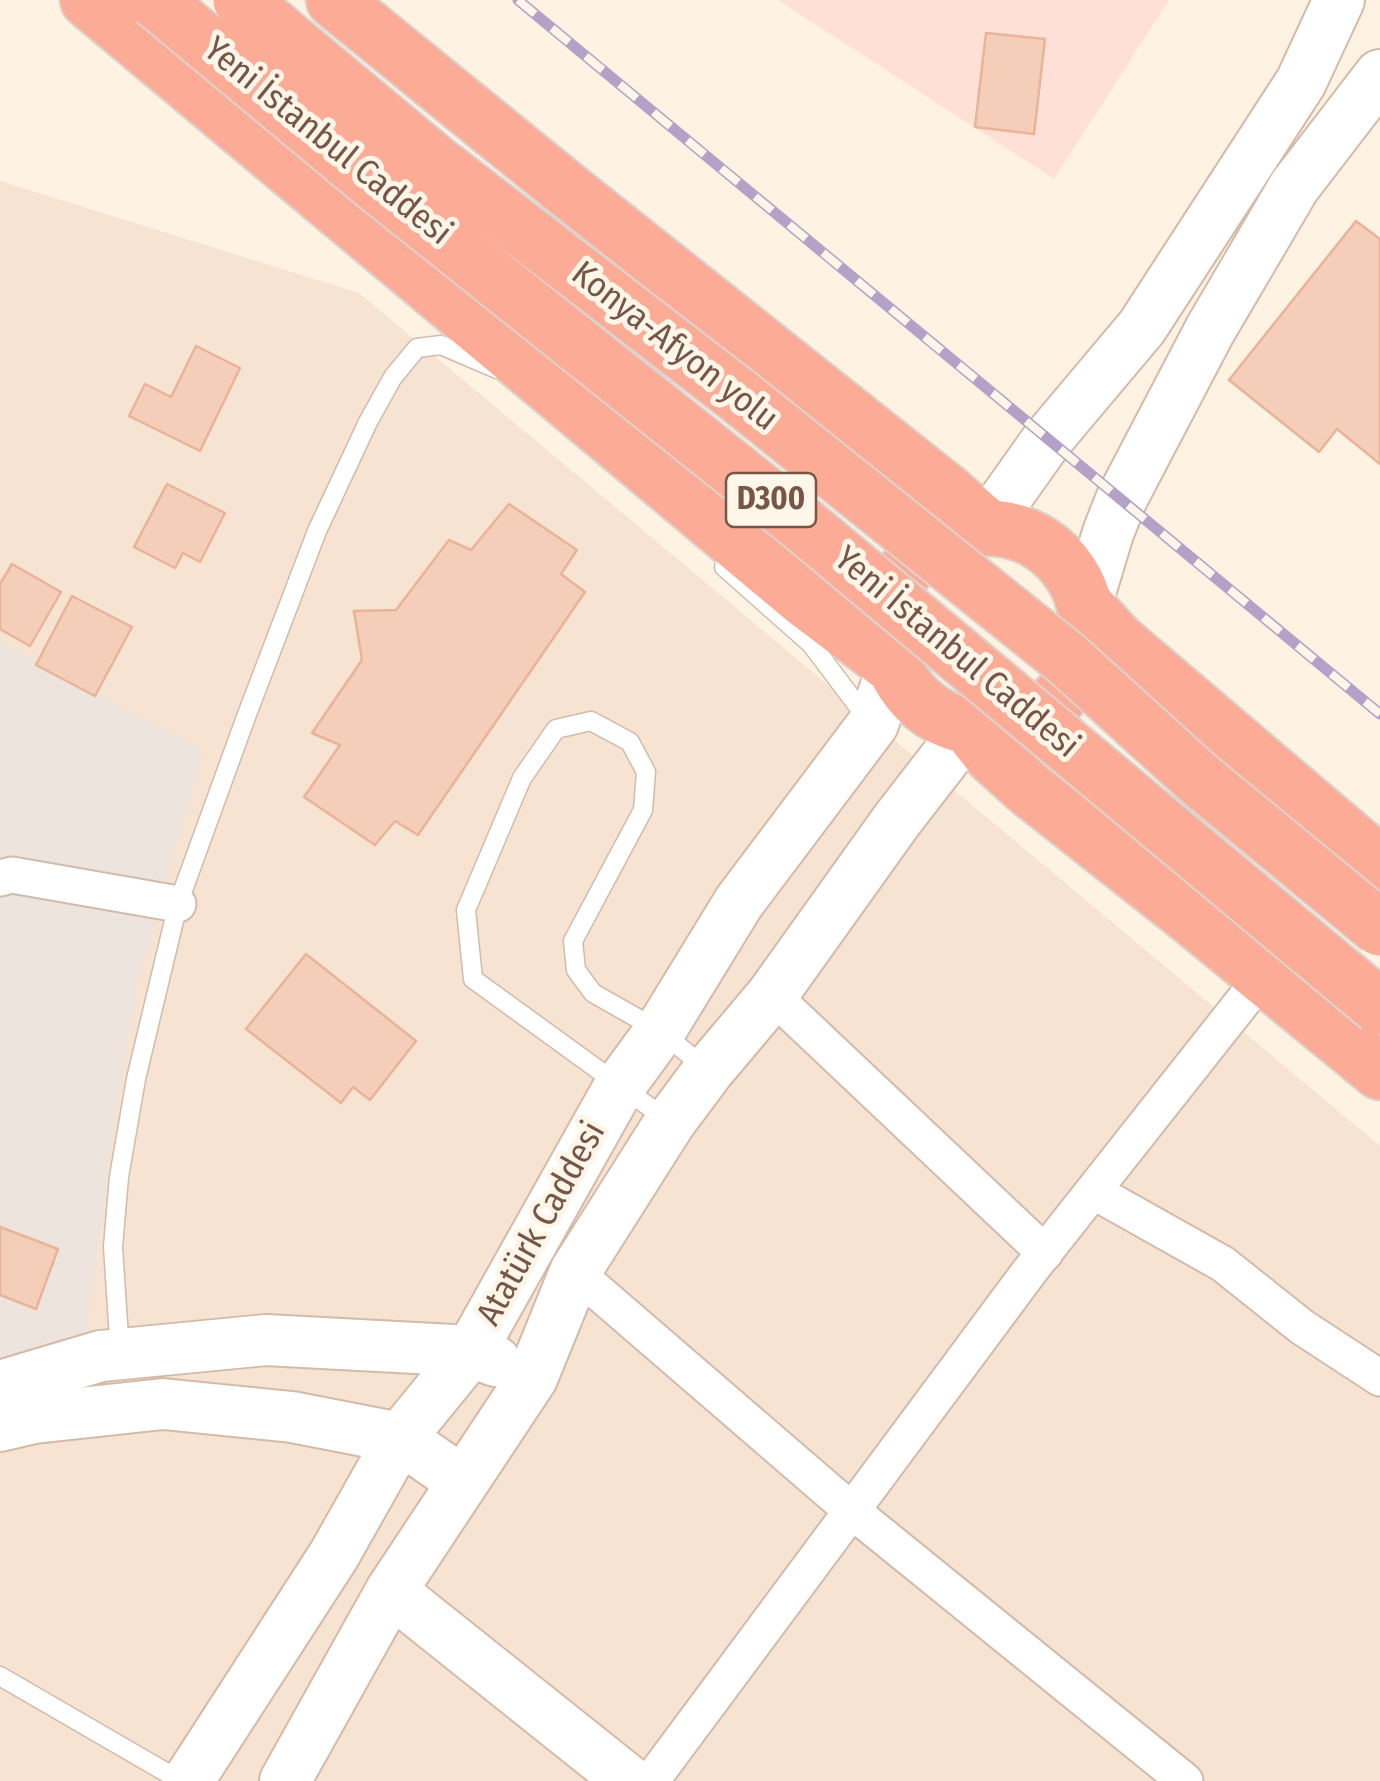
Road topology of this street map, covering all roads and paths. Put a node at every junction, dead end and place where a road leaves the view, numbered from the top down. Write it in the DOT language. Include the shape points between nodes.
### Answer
graph roads {
  1 [pos="88,0"];
  2 [pos="155,0"];
  3 [pos="241,0"];
  4 [pos="334,0"];
  5 [pos="1339,0"];
  6 [pos="1380,75"];
  7 [pos="437,327"];
  8 [pos="510,381"];
  9 [pos="986,526"];
  10 [pos="712,556"];
  11 [pos="1086,606"];
  12 [pos="893,666"];
  13 [pos="872,724"];
  14 [pos="969,727"];
  15 [pos="1380,864"];
  16 [pos="0,878"];
  17 [pos="178,904"];
  18 [pos="1380,928"];
  19 [pos="1263,976"];
  20 [pos="772,996"];
  21 [pos="1380,1008"];
  22 [pos="660,1031"];
  23 [pos="708,1071"];
  24 [pos="1380,1072"];
  25 [pos="619,1087"];
  26 [pos="670,1122"];
  27 [pos="1093,1191"];
  28 [pos="1044,1253"];
  29 [pos="576,1272"];
  30 [pos="472,1351"];
  31 [pos="120,1354"];
  32 [pos="532,1378"];
  33 [pos="1380,1378"];
  34 [pos="0,1386"];
  35 [pos="0,1426"];
  36 [pos="400,1438"];
  37 [pos="463,1482"];
  38 [pos="852,1512"];
  39 [pos="392,1592"];
  40 [pos="0,1676"];
  41 [pos="185,1781"];
  42 [pos="285,1781"];
  43 [pos="629,1781"];
  44 [pos="651,1781"];
  45 [pos="1185,1781"];
  1 -- 7 [label="highway"];
  2 -- 21 [label="highway, Yeni İstanbul Caddesi / D300, bridge" via="802,524"];
  3 -- 18 [label="highway, Konya-Afyon yolu / D300, bridge" via="437,164 1067,659"];
  4 -- 9 [label="highway"];
  5 -- 9 [label="main road" via="1301,82 1142,327 1047,440"];
  6 -- 11 [label="main road" via="1294,187 1210,330 1121,500"];
  7 -- 8 [label="lane" via="441,344"];
  7 -- 12 [label="highway"];
  7 -- 17 [label="lane" via="393,377 317,531"];
  9 -- 11 [label="highway" via="1020,532 1050,548 1073,574"];
  9 -- 12 [label="highway" via="947,534 914,556 893,589 886,628"];
  10 -- 13 [label="lane" via="811,644"];
  11 -- 14 [label="highway" via="1087,645 1072,682 1045,711 1009,726"];
  11 -- 15 [label="highway" via="1118,641"];
  12 -- 13 [label="main road, Atatürk Caddesi"];
  12 -- 14 [label="highway" via="911,695 938,716"];
  13 -- 22 [label="main road, Atatürk Caddesi" via="738,902"];
  14 -- 19 [label="highway" via="1030,790"];
  14 -- 20 [label="main road, Atatürk Caddesi"];
  16 -- 17 [label="street"];
  17 -- 31 [label="lane" via="118,1177 113,1247"];
  19 -- 24 [label="highway"];
  19 -- 27 [label="street"];
  20 -- 23 [label="main road, Atatürk Caddesi"];
  20 -- 28 [label="street"];
  22 -- 23 [label="lane"];
  22 -- 25 [label="main road, Atatürk Caddesi"];
  22 -- 25 [label="lane" via="593,994 576,970 574,942 643,810 646,772 630,742 591,721 556,729 522,778 466,910 473,980"];
  23 -- 26 [label="main road, Atatürk Caddesi"];
  25 -- 26 [label="lane"];
  25 -- 30 [label="main road, Atatürk Caddesi"];
  26 -- 29 [label="main road, Atatürk Caddesi"];
  27 -- 28 [label="street"];
  27 -- 33 [label="street" via="1223,1264"];
  28 -- 38 [label="street"];
  29 -- 32 [label="main road, Atatürk Caddesi"];
  29 -- 38 [label="street"];
  30 -- 31 [label="main road" via="266,1340"];
  30 -- 32 [label="main road"];
  30 -- 36 [label="main road, Atatürk Caddesi"];
  31 -- 34 [label="main road"];
  32 -- 37 [label="main road, Atatürk Caddesi"];
  35 -- 36 [label="main road" via="163,1404"];
  36 -- 37 [label="main road"];
  36 -- 41 [label="main road, Atatürk Caddesi" via="334,1555"];
  37 -- 39 [label="main road, Atatürk Caddesi"];
  38 -- 44 [label="street"];
  38 -- 45 [label="street"];
  39 -- 42 [label="main road, Atatürk Caddesi"];
  39 -- 43 [label="main road"];
  40 -- 41 [label="lane"];
}
